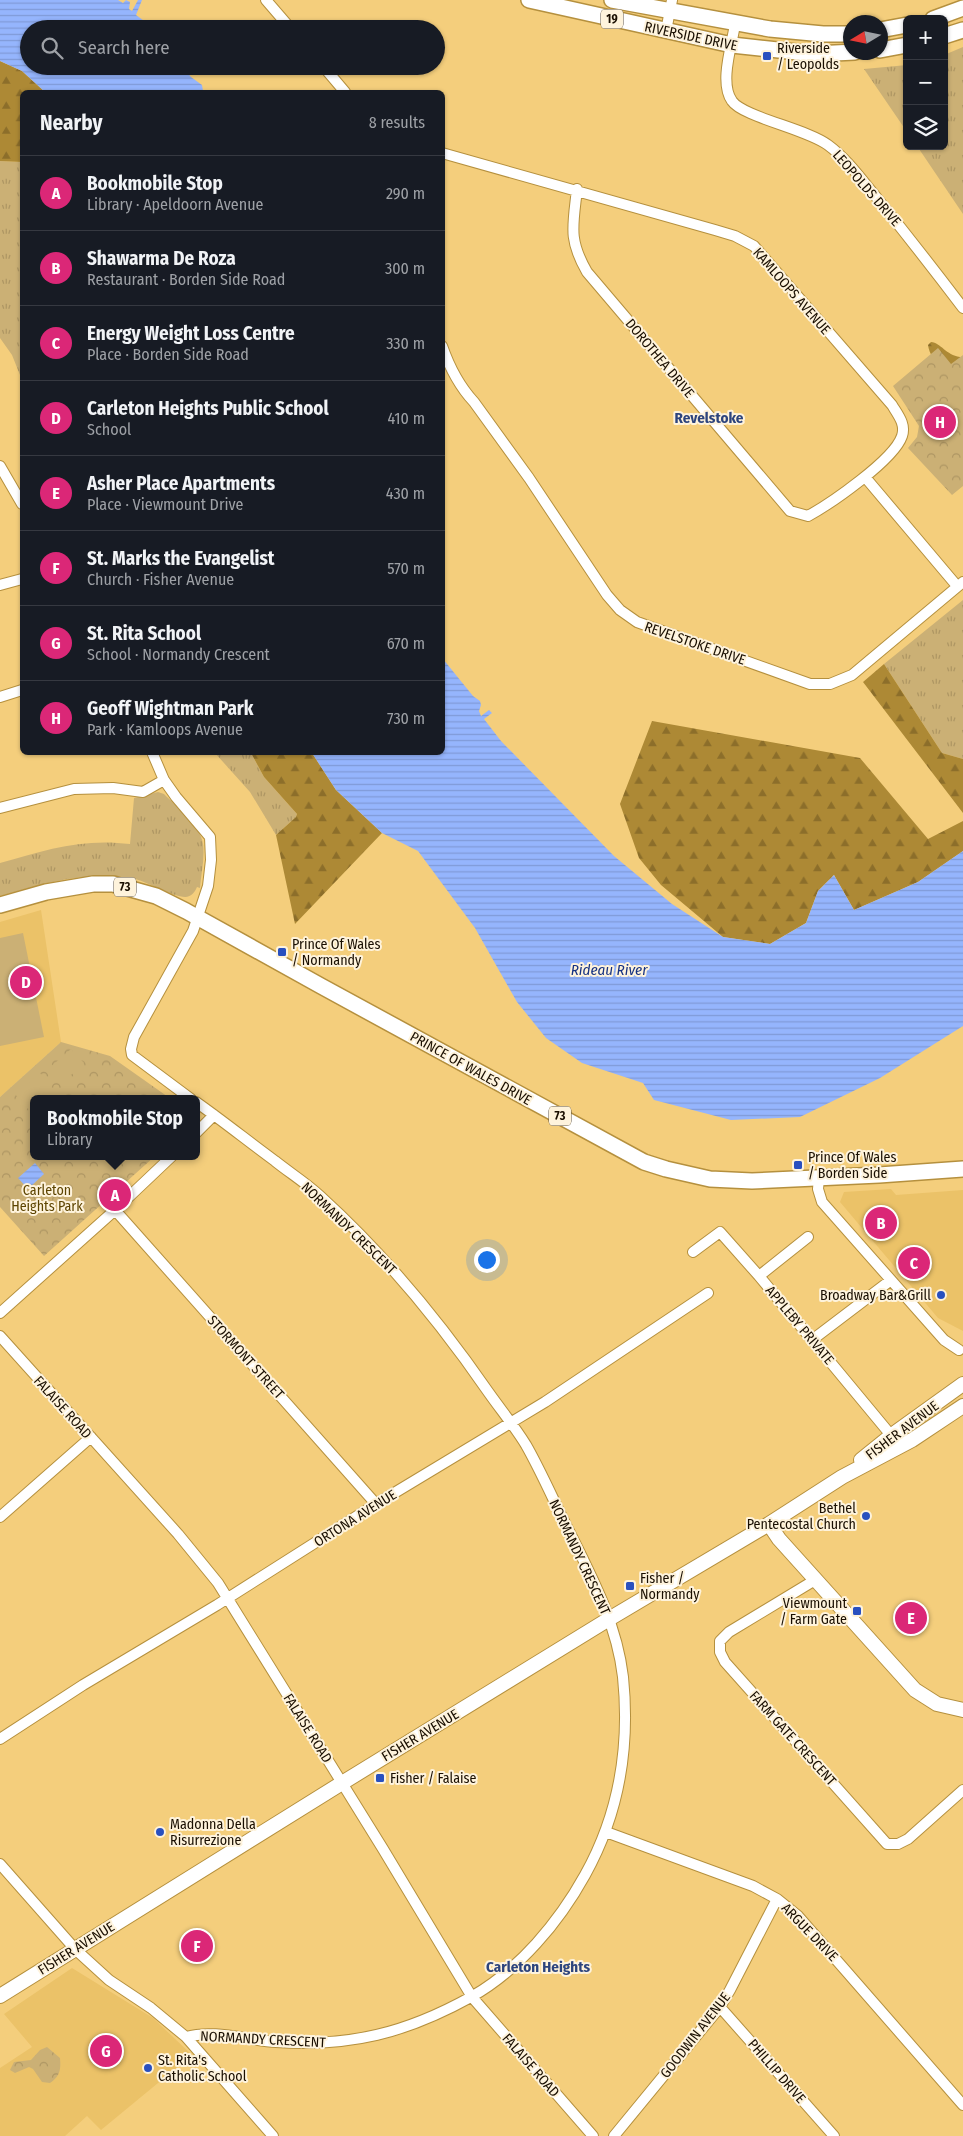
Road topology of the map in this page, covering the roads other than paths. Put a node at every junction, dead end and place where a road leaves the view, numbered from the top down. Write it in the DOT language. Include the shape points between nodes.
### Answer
graph roads {
  1 [pos="266,0"];
  2 [pos="528,0"];
  3 [pos="612,0"];
  4 [pos="671,6"];
  5 [pos="963,8"];
  6 [pos="944,15"];
  7 [pos="283,20"];
  8 [pos="735,24"];
  9 [pos="903,26"];
  10 [pos="888,29"];
  11 [pos="963,30"];
  12 [pos="666,31"];
  13 [pos="843,34"];
  14 [pos="948,35"];
  15 [pos="732,45"];
  16 [pos="903,46"];
  17 [pos="888,49"];
  18 [pos="843,53"];
  19 [pos="331,75"];
  20 [pos="343,90"];
  21 [pos="445,154"];
  22 [pos="577,190"];
  23 [pos="963,308"];
  24 [pos="445,354"];
  25 [pos="0,466"];
  26 [pos="865,477"];
  27 [pos="20,501"];
  28 [pos="20,580"];
  29 [pos="960,584"];
  30 [pos="0,585"];
  31 [pos="20,691"];
  32 [pos="0,697"];
  33 [pos="153,755"];
  34 [pos="164,780"];
  35 [pos="0,808"];
  36 [pos="0,905"];
  37 [pos="198,918"];
  38 [pos="186,1095"];
  39 [pos="200,1105"];
  40 [pos="214,1115"];
  41 [pos="200,1129"];
  42 [pos="168,1160"];
  43 [pos="963,1168"];
  44 [pos="819,1178"];
  45 [pos="115,1210"];
  46 [pos="808,1237"];
  47 [pos="693,1252"];
  48 [pos="759,1276"];
  49 [pos="891,1280"];
  50 [pos="708,1293"];
  51 [pos="0,1313"];
  52 [pos="0,1336"];
  53 [pos="812,1340"];
  54 [pos="959,1350"];
  55 [pos="963,1384"];
  56 [pos="963,1406"];
  57 [pos="510,1422"];
  58 [pos="892,1435"];
  59 [pos="90,1437"];
  60 [pos="900,1447"];
  61 [pos="842,1477"];
  62 [pos="376,1504"];
  63 [pos="0,1517"];
  64 [pos="769,1524"];
  65 [pos="815,1580"];
  66 [pos="228,1599"];
  67 [pos="609,1619"];
  68 [pos="963,1710"];
  69 [pos="0,1738"];
  70 [pos="342,1783"];
  71 [pos="963,1790"];
  72 [pos="606,1832"];
  73 [pos="0,1864"];
  74 [pos="778,1899"];
  75 [pos="75,1949"];
  76 [pos="0,1996"];
  77 [pos="472,1997"];
  78 [pos="720,2007"];
  79 [pos="186,2037"];
  80 [pos="963,2105"];
  81 [pos="274,2136"];
  82 [pos="593,2136"];
  83 [pos="614,2136"];
  84 [pos="834,2136"];
  1 -- 7 [label="street"];
  2 -- 12 [label="main road, RIVERSIDE DRIVE / 19"];
  3 -- 4 [label="main road, RIVERSIDE DRIVE / 19"];
  4 -- 8 [label="main road, RIVERSIDE DRIVE / 19"];
  4 -- 12 [label="street"];
  5 -- 6 [label="main road"];
  8 -- 13 [label="main road, RIVERSIDE DRIVE / 19"];
  8 -- 15 [label="street, LEOPOLDS DRIVE"];
  9 -- 10 [label="main road"];
  11 -- 14 [label="main road"];
  12 -- 15 [label="main road, RIVERSIDE DRIVE / 19"];
  15 -- 18 [label="main road, RIVERSIDE DRIVE / 19" via="815,54"];
  15 -- 23 [label="street, LEOPOLDS DRIVE" via="725,84 732,102 750,112 811,134 844,158"];
  16 -- 17 [label="main road"];
  19 -- 20 [label="street"];
  21 -- 22 [label="street, KAMLOOPS AVENUE"];
  22 -- 26 [label="street, KAMLOOPS AVENUE" via="728,234 754,246 892,405 902,421 902,435 897,445"];
  22 -- 26 [label="street, DOROTHEA DRIVE" via="572,233 576,254 587,272 790,510 808,516"];
  24 -- 29 [label="street, REVELSTOKE DRIVE" via="465,392 530,478 607,595 637,622 810,684 830,684 852,675"];
  25 -- 27 [label="street"];
  26 -- 29 [label="street"];
  28 -- 30 [label="street"];
  31 -- 32 [label="street"];
  33 -- 34 [label="street"];
  34 -- 35 [label="street" via="143,792 112,788 74,789"];
  34 -- 37 [label="street" via="210,837 209,879"];
  36 -- 37 [label="main road, PRINCE OF WALES DRIVE / 73" via="69,887 113,884 156,896"];
  37 -- 38 [label="street" via="134,1037 131,1049 132,1055"];
  37 -- 44 [label="main road, PRINCE OF WALES DRIVE / 73" via="644,1162 710,1179"];
  39 -- 40 [label="street, NORMANDY CRESCENT"];
  40 -- 41 [label="street"];
  40 -- 57 [label="street, NORMANDY CRESCENT" via="318,1194 386,1261 466,1360"];
  42 -- 45 [label="street"];
  43 -- 44 [label="main road, PRINCE OF WALES DRIVE / 73"];
  44 -- 49 [label="street" via="822,1202"];
  45 -- 51 [label="street"];
  45 -- 62 [label="street, STORMONT STREET"];
  46 -- 48 [label="street"];
  47 -- 48 [label="street, APPLEBY PRIVATE" via="720,1232"];
  48 -- 53 [label="street, APPLEBY PRIVATE"];
  49 -- 53 [label="street"];
  49 -- 54 [label="street" via="944,1340"];
  50 -- 57 [label="street, ORTONA AVENUE"];
  52 -- 59 [label="street, FALAISE ROAD"];
  53 -- 58 [label="street, APPLEBY PRIVATE"];
  55 -- 58 [label="main road, FISHER AVENUE"];
  56 -- 60 [label="main road, FISHER AVENUE"];
  57 -- 62 [label="street, ORTONA AVENUE"];
  57 -- 67 [label="street, NORMANDY CRESCENT" via="526,1445 603,1600"];
  58 -- 60 [label="street, APPLEBY PRIVATE"];
  58 -- 61 [label="main road, FISHER AVENUE"];
  59 -- 63 [label="street"];
  59 -- 66 [label="street, FALAISE ROAD" via="178,1534"];
  60 -- 61 [label="main road, FISHER AVENUE"];
  61 -- 64 [label="main road, FISHER AVENUE"];
  62 -- 66 [label="street, ORTONA AVENUE"];
  64 -- 65 [label="main road"];
  64 -- 67 [label="main road, FISHER AVENUE"];
  65 -- 68 [label="main road" via="915,1690 938,1704"];
  65 -- 71 [label="street, FARM GATE CRESCENT" via="729,1632 720,1641 720,1652 725,1662 887,1844 898,1844 908,1839"];
  66 -- 69 [label="street, ORTONA AVENUE"];
  66 -- 70 [label="street, FALAISE ROAD"];
  67 -- 70 [label="main road, FISHER AVENUE"];
  67 -- 72 [label="street, NORMANDY CRESCENT" via="623,1679 624,1752"];
  70 -- 75 [label="main road, FISHER AVENUE"];
  70 -- 77 [label="street, FALAISE ROAD"];
  72 -- 74 [label="street, ARGUE DRIVE" via="753,1886"];
  72 -- 77 [label="street, NORMANDY CRESCENT" via="576,1891 550,1928 500,1977"];
  73 -- 75 [label="street, NORMANDY CRESCENT"];
  74 -- 78 [label="street, GOODWIN AVENUE"];
  74 -- 80 [label="street, ARGUE DRIVE" via="798,1916"];
  75 -- 76 [label="main road, FISHER AVENUE"];
  75 -- 79 [label="street, NORMANDY CRESCENT" via="109,1980"];
  77 -- 79 [label="street, NORMANDY CRESCENT" via="415,2024 336,2043 254,2040 202,2033"];
  77 -- 82 [label="street, FALAISE ROAD"];
  78 -- 83 [label="street, GOODWIN AVENUE"];
  78 -- 84 [label="street, PHILLIP DRIVE"];
  79 -- 81 [label="street"];
}
